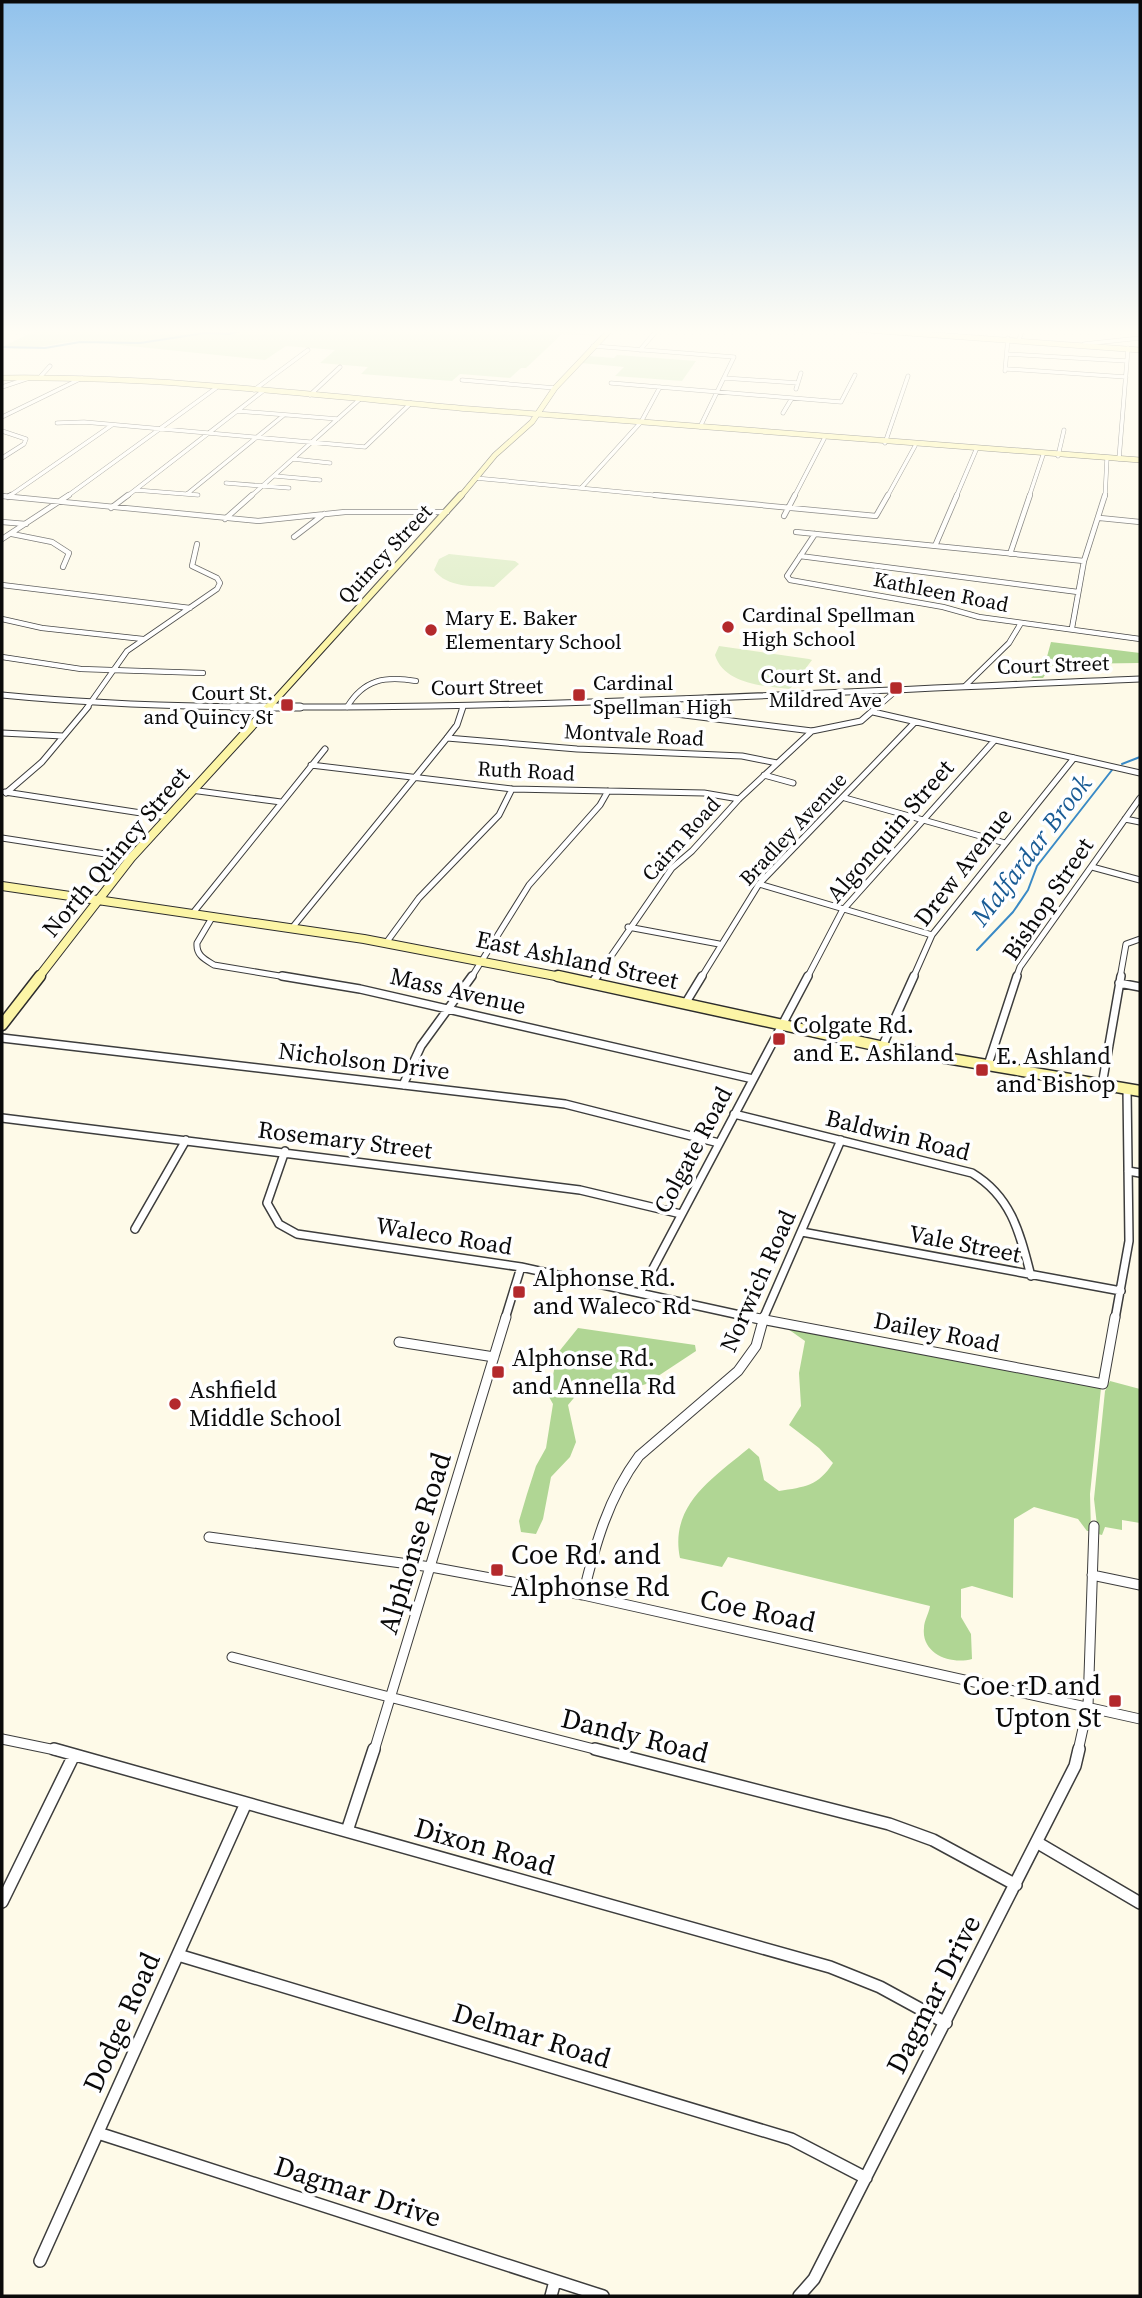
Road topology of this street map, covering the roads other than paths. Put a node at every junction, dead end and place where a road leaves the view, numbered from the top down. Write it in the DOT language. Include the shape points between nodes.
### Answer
graph roads {
  1 [pos="18,436"];
  2 [pos="96,436"];
  3 [pos="150,436"];
  4 [pos="204,436"];
  5 [pos="240,436"];
  6 [pos="319,436"];
  7 [pos="377,436"];
  8 [pos="517,436"];
  9 [pos="627,436"];
  10 [pos="796,436"];
  11 [pos="888,436"];
  12 [pos="1063,436"];
  13 [pos="1121,436"];
  14 [pos="257,438"];
  15 [pos="824,439"];
  16 [pos="312,443"];
  17 [pos="886,443"];
  18 [pos="915,446"];
  19 [pos="976,450"];
  20 [pos="1043,455"];
  21 [pos="1058,456"];
  22 [pos="2,458"];
  23 [pos="1107,458"];
  24 [pos="1119,459"];
  25 [pos="293,460"];
  26 [pos="1140,460"];
  27 [pos="330,463"];
  28 [pos="275,476"];
  29 [pos="475,478"];
  30 [pos="320,480"];
  31 [pos="226,483"];
  32 [pos="264,485"];
  33 [pos="582,487"];
  34 [pos="289,488"];
  35 [pos="135,490"];
  36 [pos="187,494"];
  37 [pos="198,495"];
  38 [pos="5,497"];
  39 [pos="59,502"];
  40 [pos="789,506"];
  41 [pos="111,508"];
  42 [pos="447,512"];
  43 [pos="325,514"];
  44 [pos="785,516"];
  45 [pos="1100,518"];
  46 [pos="225,519"];
  47 [pos="2,522"];
  48 [pos="1140,522"];
  49 [pos="27,524"];
  50 [pos="796,532"];
  51 [pos="12,534"];
  52 [pos="815,534"];
  53 [pos="294,537"];
  54 [pos="2,539"];
  55 [pos="197,544"];
  56 [pos="935,546"];
  57 [pos="1010,554"];
  58 [pos="800,556"];
  59 [pos="1084,561"];
  60 [pos="63,567"];
  61 [pos="2,585"];
  62 [pos="1078,592"];
  63 [pos="190,608"];
  64 [pos="2,619"];
  65 [pos="1021,624"];
  66 [pos="1072,628"];
  67 [pos="144,639"];
  68 [pos="1140,639"];
  69 [pos="2,657"];
  70 [pos="113,671"];
  71 [pos="203,673"];
  72 [pos="1140,679"];
  73 [pos="416,681"];
  74 [pos="965,686"];
  75 [pos="898,689"];
  76 [pos="2,695"];
  77 [pos="92,702"];
  78 [pos="600,702"];
  79 [pos="463,706"];
  80 [pos="347,707"];
  81 [pos="265,708"];
  82 [pos="873,712"];
  83 [pos="915,722"];
  84 [pos="813,731"];
  85 [pos="2,733"];
  86 [pos="63,736"];
  87 [pos="447,738"];
  88 [pos="994,741"];
  89 [pos="325,749"];
  90 [pos="1074,758"];
  91 [pos="777,763"];
  92 [pos="311,765"];
  93 [pos="1140,774"];
  94 [pos="764,775"];
  95 [pos="413,778"];
  96 [pos="793,783"];
  97 [pos="512,789"];
  98 [pos="191,790"];
  99 [pos="608,791"];
  100 [pos="4,792"];
  101 [pos="1140,797"];
  102 [pos="845,798"];
  103 [pos="739,799"];
  104 [pos="281,802"];
  105 [pos="167,817"];
  106 [pos="1125,819"];
  107 [pos="924,820"];
  108 [pos="1140,822"];
  109 [pos="2,838"];
  110 [pos="1005,843"];
  111 [pos="131,858"];
  112 [pos="1092,867"];
  113 [pos="1140,880"];
  114 [pos="758,884"];
  115 [pos="2,886"];
  116 [pos="97,899"];
  117 [pos="842,911"];
  118 [pos="193,913"];
  119 [pos="213,916"];
  120 [pos="628,927"];
  121 [pos="292,928"];
  122 [pos="932,934"];
  123 [pos="1140,939"];
  124 [pos="386,943"];
  125 [pos="719,944"];
  126 [pos="483,961"];
  127 [pos="592,983"];
  128 [pos="1119,983"];
  129 [pos="1140,987"];
  130 [pos="685,1004"];
  131 [pos="447,1008"];
  132 [pos="2,1025"];
  133 [pos="781,1025"];
  134 [pos="2,1038"];
  135 [pos="882,1047"];
  136 [pos="987,1068"];
  137 [pos="753,1079"];
  138 [pos="403,1085"];
  139 [pos="1102,1085"];
  140 [pos="1127,1089"];
  141 [pos="1140,1091"];
  142 [pos="734,1114"];
  143 [pos="2,1118"];
  144 [pos="186,1140"];
  145 [pos="841,1140"];
  146 [pos="719,1143"];
  147 [pos="285,1151"];
  148 [pos="1128,1171"];
  149 [pos="1140,1173"];
  150 [pos="681,1214"];
  151 [pos="135,1229"];
  152 [pos="802,1232"];
  153 [pos="521,1267"];
  154 [pos="1031,1276"];
  155 [pos="1121,1291"];
  156 [pos="640,1293"];
  157 [pos="762,1320"];
  158 [pos="399,1342"];
  159 [pos="494,1357"];
  160 [pos="1094,1526"];
  161 [pos="209,1537"];
  162 [pos="431,1567"];
  163 [pos="1092,1575"];
  164 [pos="1140,1585"];
  165 [pos="583,1595"];
  166 [pos="232,1657"];
  167 [pos="392,1696"];
  168 [pos="1088,1706"];
  169 [pos="1140,1719"];
  170 [pos="2,1739"];
  171 [pos="74,1755"];
  172 [pos="246,1803"];
  173 [pos="347,1831"];
  174 [pos="1038,1843"];
  175 [pos="1016,1885"];
  176 [pos="2,1902"];
  177 [pos="1140,1903"];
  178 [pos="178,1955"];
  179 [pos="946,2023"];
  180 [pos="98,2133"];
  181 [pos="866,2178"];
  182 [pos="40,2262"];
  183 [pos="555,2281"];
  184 [pos="551,2296"];
  185 [pos="603,2296"];
  186 [pos="799,2296"];
  1 -- 22 [label="street" via="26,439 24,444"];
  2 -- 38 [label="street"];
  3 -- 39 [label="street"];
  4 -- 35 [label="street"];
  5 -- 14 [label="street"];
  6 -- 16 [label="street"];
  7 -- 16 [label="street" via="365,447"];
  8 -- 29 [label="main road, Quincy Street"];
  9 -- 33 [label="street"];
  10 -- 15 [label="main road"];
  11 -- 17 [label="street"];
  12 -- 21 [label="street"];
  13 -- 24 [label="street"];
  14 -- 16 [label="street"];
  14 -- 36 [label="street"];
  15 -- 17 [label="main road"];
  15 -- 40 [label="street"];
  16 -- 25 [label="street"];
  17 -- 18 [label="main road"];
  18 -- 19 [label="main road"];
  18 -- 40 [label="street" via="876,516"];
  19 -- 20 [label="main road"];
  19 -- 56 [label="street"];
  20 -- 21 [label="main road"];
  20 -- 57 [label="street"];
  21 -- 23 [label="main road"];
  23 -- 24 [label="main road"];
  23 -- 45 [label="street" via="1107,489"];
  24 -- 26 [label="main road"];
  25 -- 27 [label="street"];
  25 -- 28 [label="street"];
  28 -- 30 [label="street"];
  28 -- 32 [label="street"];
  29 -- 33 [label="street"];
  29 -- 42 [label="main road, Quincy Street"];
  31 -- 32 [label="street"];
  32 -- 34 [label="street"];
  32 -- 46 [label="street"];
  33 -- 40 [label="street"];
  35 -- 36 [label="street"];
  35 -- 41 [label="street"];
  36 -- 37 [label="street"];
  38 -- 39 [label="street"];
  39 -- 41 [label="street"];
  39 -- 49 [label="street"];
  40 -- 44 [label="street"];
  41 -- 46 [label="street"];
  42 -- 43 [label="street"];
  42 -- 81 [label="main road, Quincy Street"];
  43 -- 46 [label="street" via="276,521"];
  43 -- 53 [label="street"];
  45 -- 48 [label="street"];
  45 -- 59 [label="street"];
  47 -- 49 [label="street"];
  49 -- 51 [label="street"];
  50 -- 52 [label="street"];
  51 -- 54 [label="street"];
  51 -- 60 [label="street" via="60,545 69,553"];
  52 -- 56 [label="street"];
  52 -- 58 [label="street, Kathleen Road"];
  55 -- 63 [label="street" via="192,566 220,583"];
  56 -- 57 [label="street"];
  57 -- 59 [label="street"];
  58 -- 62 [label="street"];
  58 -- 65 [label="street, Kathleen Road" via="788,576 794,581"];
  59 -- 62 [label="street"];
  61 -- 63 [label="street"];
  62 -- 66 [label="street"];
  63 -- 67 [label="street"];
  64 -- 67 [label="street"];
  65 -- 66 [label="street, Kathleen Road"];
  65 -- 74 [label="street" via="1009,643"];
  66 -- 68 [label="street, Kathleen Road"];
  67 -- 70 [label="street" via="127,651"];
  69 -- 70 [label="street"];
  70 -- 71 [label="street"];
  70 -- 77 [label="street"];
  72 -- 74 [label="street, Court Street"];
  73 -- 80 [label="street" via="370,680"];
  74 -- 75 [label="street, Court Street"];
  75 -- 78 [label="street, Court Street"];
  75 -- 82 [label="street"];
  76 -- 77 [label="street, Court Street"];
  77 -- 81 [label="street, Court Street"];
  77 -- 86 [label="street"];
  78 -- 79 [label="street, Court Street"];
  78 -- 84 [label="street"];
  79 -- 80 [label="street, Court Street"];
  79 -- 87 [label="street"];
  80 -- 81 [label="street, Court Street"];
  81 -- 98 [label="main road, North Quincy Street"];
  82 -- 83 [label="street"];
  82 -- 84 [label="street" via="849,725"];
  83 -- 88 [label="street"];
  83 -- 102 [label="street, Bradley Avenue"];
  84 -- 91 [label="street, Cairn Road"];
  85 -- 86 [label="street"];
  86 -- 100 [label="street" via="42,762"];
  87 -- 91 [label="street, Montvale Road" via="742,756"];
  87 -- 95 [label="street"];
  88 -- 90 [label="street"];
  88 -- 107 [label="street, Algonquin Street"];
  89 -- 92 [label="street"];
  90 -- 93 [label="street"];
  90 -- 110 [label="street, Drew Avenue"];
  91 -- 94 [label="street, Cairn Road"];
  92 -- 95 [label="street, Ruth Road"];
  92 -- 104 [label="street"];
  94 -- 96 [label="street"];
  94 -- 103 [label="street, Cairn Road"];
  95 -- 97 [label="street, Ruth Road"];
  95 -- 121 [label="street"];
  97 -- 99 [label="street, Ruth Road"];
  97 -- 124 [label="street" via="499,815 419,898"];
  98 -- 104 [label="street"];
  98 -- 105 [label="main road, North Quincy Street"];
  99 -- 103 [label="street, Ruth Road" via="704,793"];
  99 -- 126 [label="street" via="529,885"];
  100 -- 105 [label="street"];
  101 -- 106 [label="street, Bishop Street"];
  102 -- 107 [label="street"];
  102 -- 114 [label="street, Bradley Avenue"];
  103 -- 120 [label="street, Cairn Road" via="671,868"];
  104 -- 118 [label="street"];
  105 -- 111 [label="main road, North Quincy Street"];
  106 -- 108 [label="street"];
  106 -- 112 [label="street, Bishop Street"];
  107 -- 110 [label="street"];
  107 -- 117 [label="street, Algonquin Street"];
  109 -- 111 [label="street"];
  110 -- 122 [label="street, Drew Avenue"];
  111 -- 116 [label="main road, North Quincy Street"];
  112 -- 113 [label="street"];
  112 -- 136 [label="street, Bishop Street" via="1020,967"];
  114 -- 117 [label="street"];
  114 -- 125 [label="street, Bradley Avenue"];
  115 -- 116 [label="main road, East Ashland Street"];
  116 -- 118 [label="main road, East Ashland Street"];
  116 -- 132 [label="main road, North Quincy Street"];
  117 -- 122 [label="street"];
  117 -- 133 [label="street, Algonquin Street"];
  118 -- 119 [label="main road, East Ashland Street"];
  119 -- 121 [label="main road, East Ashland Street"];
  119 -- 131 [label="street, Mass Avenue" via="196,947 199,955 214,965"];
  120 -- 125 [label="street"];
  120 -- 127 [label="street, Cairn Road"];
  121 -- 124 [label="main road, East Ashland Street"];
  122 -- 135 [label="street, Drew Avenue"];
  123 -- 128 [label="street" via="1126,944"];
  124 -- 126 [label="main road, East Ashland Street"];
  125 -- 130 [label="street, Bradley Avenue"];
  126 -- 127 [label="main road, East Ashland Street"];
  126 -- 131 [label="street"];
  127 -- 130 [label="main road, East Ashland Street"];
  128 -- 129 [label="street"];
  128 -- 139 [label="street"];
  130 -- 133 [label="main road, East Ashland Street"];
  131 -- 137 [label="street, Mass Avenue"];
  131 -- 138 [label="street" via="421,1046"];
  133 -- 135 [label="main road, East Ashland Street"];
  133 -- 137 [label="street, Colgate Road"];
  134 -- 138 [label="street, Nicholson Drive"];
  135 -- 136 [label="main road, East Ashland Street"];
  136 -- 139 [label="main road, East Ashland Street"];
  137 -- 142 [label="street, Colgate Road"];
  138 -- 146 [label="street, Nicholson Drive" via="565,1104"];
  139 -- 140 [label="main road, East Ashland Street"];
  140 -- 141 [label="main road, East Ashland Street"];
  140 -- 148 [label="street"];
  142 -- 145 [label="street, Baldwin Road"];
  142 -- 146 [label="street, Colgate Road"];
  143 -- 144 [label="street, Rosemary Street"];
  144 -- 147 [label="street, Rosemary Street"];
  144 -- 151 [label="street"];
  145 -- 152 [label="street, Norwich Road"];
  145 -- 154 [label="street, Baldwin Road" via="983,1177 999,1190 1011,1210"];
  146 -- 150 [label="street, Colgate Road"];
  147 -- 150 [label="street, Rosemary Street" via="580,1191"];
  147 -- 153 [label="street, Waleco Road" via="267,1203 279,1224 298,1234"];
  148 -- 149 [label="street"];
  148 -- 155 [label="street" via="1129,1241"];
  150 -- 156 [label="street, Colgate Road"];
  152 -- 154 [label="street, Vale Street"];
  152 -- 157 [label="street, Norwich Road"];
  153 -- 156 [label="street, Waleco Road"];
  153 -- 159 [label="street, Alphonse Road"];
  154 -- 155 [label="street, Vale Street"];
  155 -- 157 [label="street, Dailey Road" via="1103,1384"];
  156 -- 157 [label="street, Waleco Road"];
  157 -- 165 [label="street, Norwich Road" via="755,1346 738,1371 626,1472 603,1514"];
  158 -- 159 [label="street"];
  159 -- 162 [label="street, Alphonse Road"];
  160 -- 163 [label="street, Dagmar Drive"];
  161 -- 162 [label="street, Coe Road"];
  162 -- 165 [label="street, Coe Road"];
  162 -- 167 [label="street, Alphonse Road"];
  163 -- 164 [label="street"];
  163 -- 168 [label="street, Dagmar Drive"];
  165 -- 168 [label="street, Coe Road"];
  166 -- 167 [label="street, Dandy Road"];
  167 -- 173 [label="street, Alphonse Road"];
  167 -- 175 [label="street, Dandy Road" via="889,1824 933,1840"];
  168 -- 169 [label="street, Coe Road"];
  168 -- 174 [label="street, Dagmar Drive" via="1075,1766"];
  170 -- 171 [label="street, Dixon Road"];
  171 -- 172 [label="street, Dixon Road"];
  171 -- 176 [label="street"];
  172 -- 173 [label="street, Dixon Road"];
  172 -- 178 [label="street, Dodge Road"];
  173 -- 179 [label="street, Dixon Road" via="830,1967 880,1987"];
  174 -- 175 [label="street, Dagmar Drive"];
  174 -- 177 [label="street"];
  175 -- 179 [label="street, Dagmar Drive"];
  178 -- 180 [label="street, Dodge Road"];
  178 -- 181 [label="street, Delmar Road" via="791,2138"];
  179 -- 181 [label="street, Dagmar Drive"];
  180 -- 182 [label="street, Dodge Road"];
  180 -- 183 [label="street, Dagmar Drive"];
  181 -- 186 [label="street, Dagmar Drive" via="814,2279"];
  183 -- 184 [label="street"];
  183 -- 185 [label="street, Dagmar Drive"];
}
